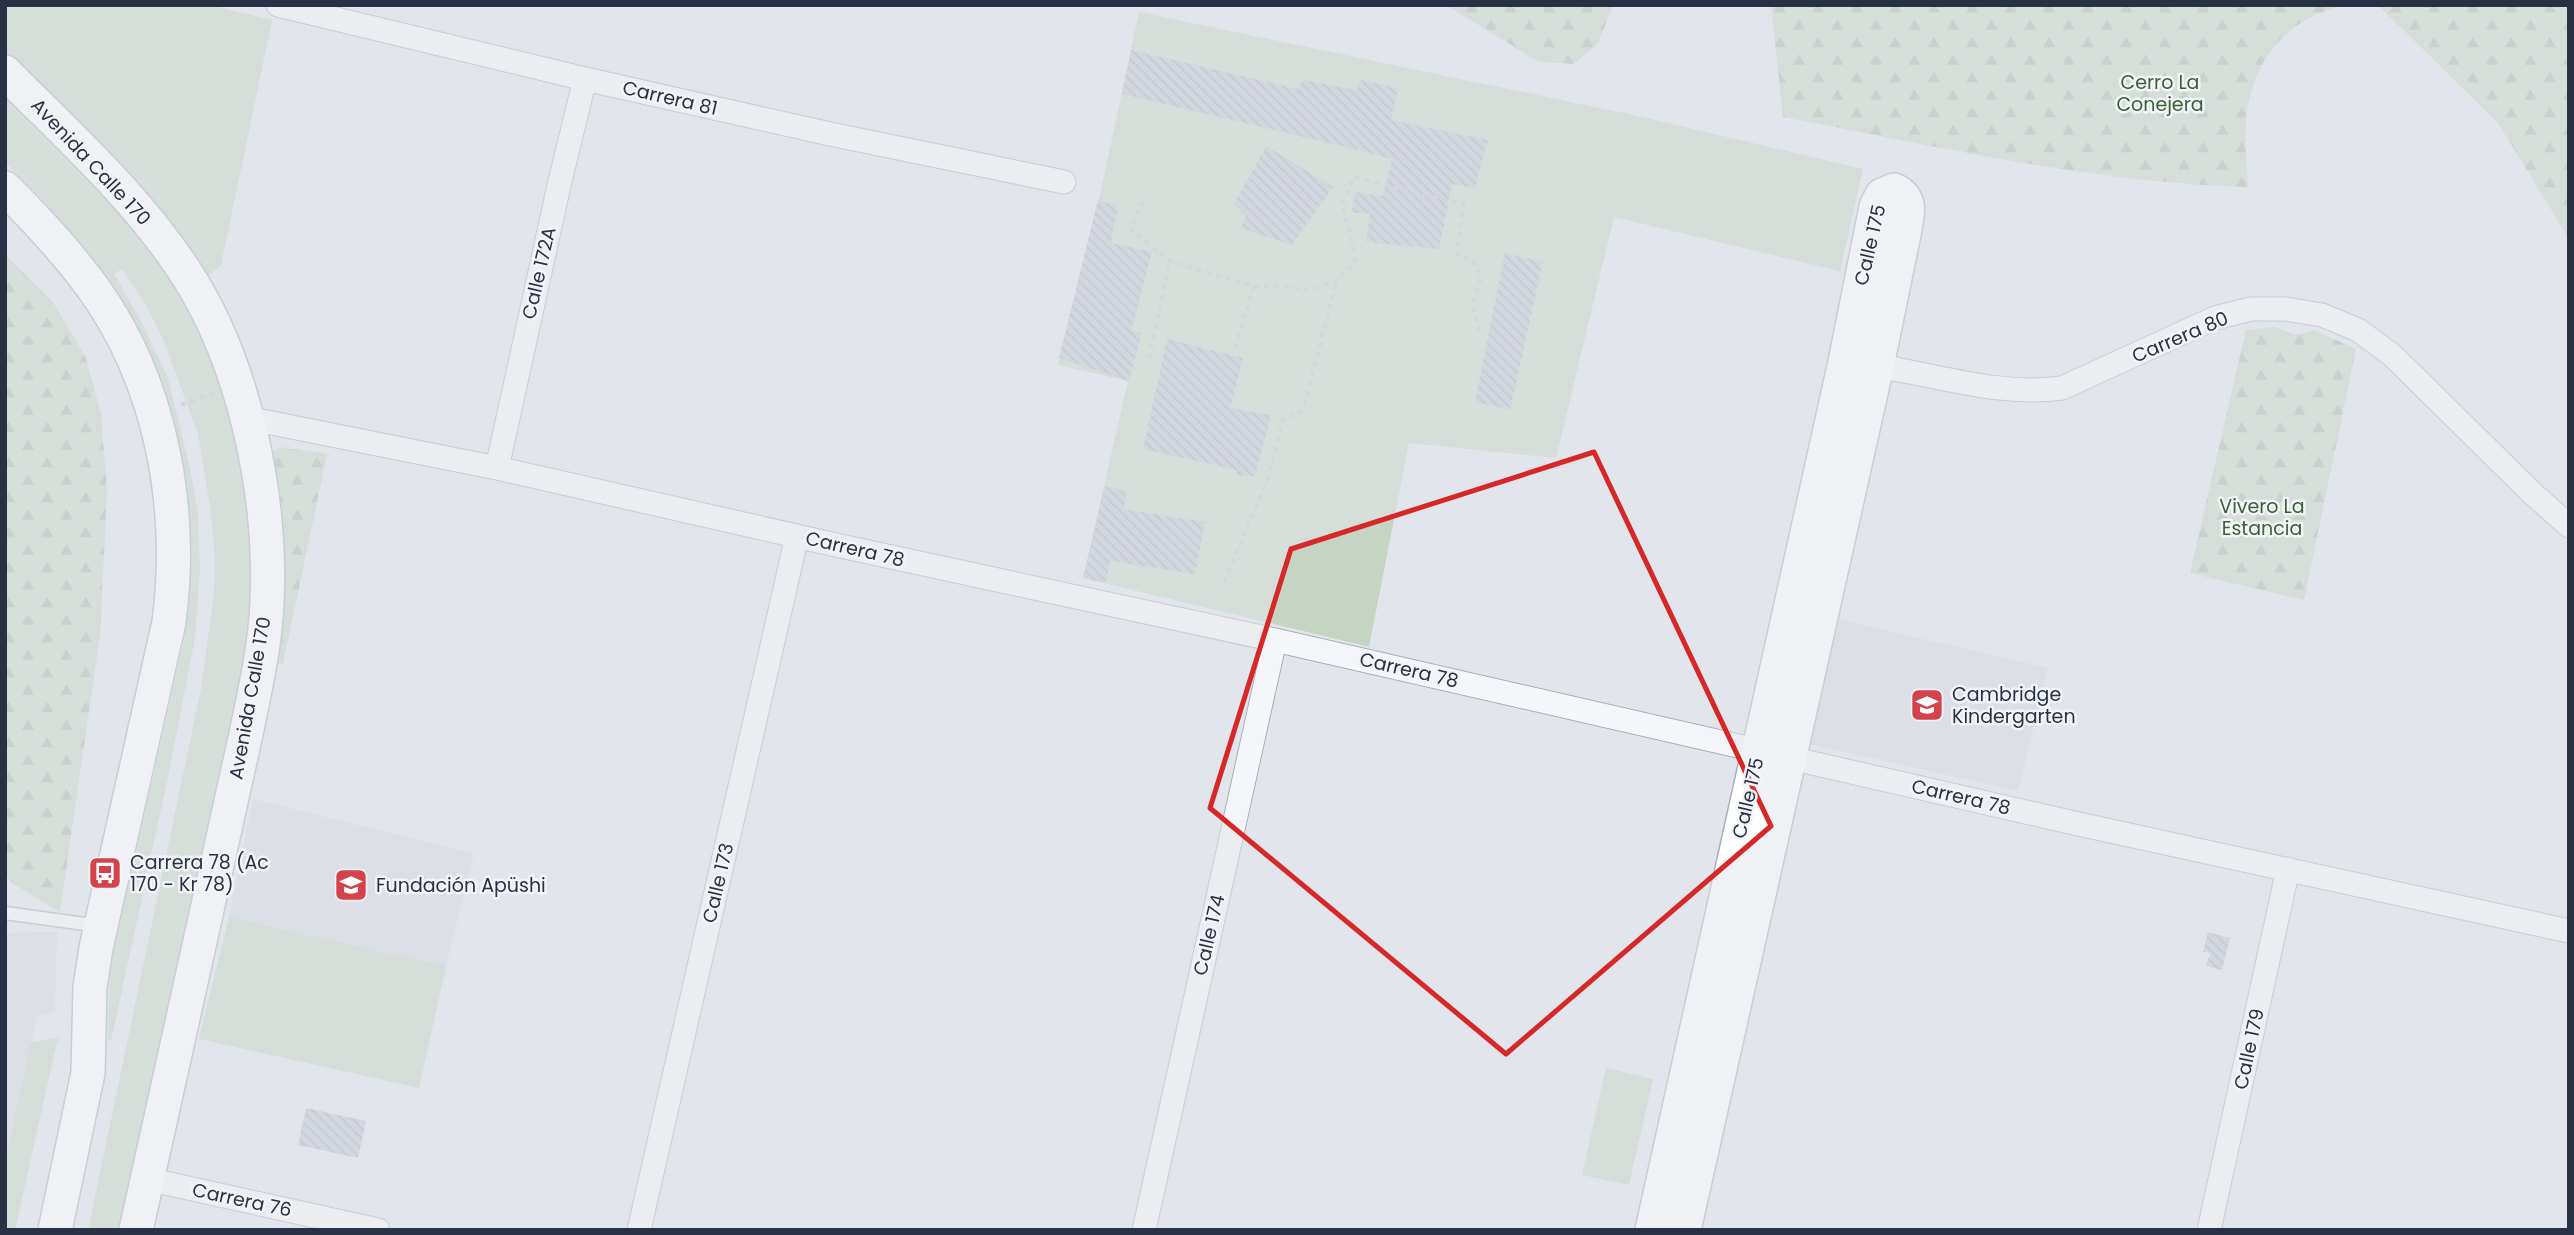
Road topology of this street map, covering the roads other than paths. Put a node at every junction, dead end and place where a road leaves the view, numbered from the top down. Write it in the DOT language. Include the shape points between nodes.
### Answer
graph roads {
  1 [pos="278,5"];
  2 [pos="5,72"];
  3 [pos="585,79"];
  4 [pos="1065,182"];
  5 [pos="5,188"];
  6 [pos="1845,362"];
  7 [pos="1877,366"];
  8 [pos="247,418"];
  9 [pos="497,468"];
  10 [pos="2569,526"];
  11 [pos="797,536"];
  12 [pos="1275,640"];
  13 [pos="1775,754"];
  14 [pos="2288,869"];
  15 [pos="5,913"];
  16 [pos="100,926"];
  17 [pos="2569,931"];
  18 [pos="147,1179"];
  19 [pos="55,1230"];
  20 [pos="135,1230"];
  21 [pos="379,1230"];
  22 [pos="639,1230"];
  23 [pos="1144,1230"];
  24 [pos="1652,1230"];
  25 [pos="1684,1230"];
  26 [pos="2209,1230"];
  1 -- 3 [label="street, Carrera 81"];
  2 -- 8 [label="main road, Avenida Calle 170" via="120,190 186,274 206,310"];
  3 -- 4 [label="street, Carrera 81"];
  3 -- 9 [label="street, Calle 172A"];
  5 -- 16 [label="main road" via="67,254 119,330 156,420 169,486 174,536 169,622"];
  6 -- 7 [label="street, Carrera 80"];
  6 -- 7 [label="main road, Calle 175" via="1876,207 1882,195 1894,190 1906,199 1908,214"];
  6 -- 13 [label="main road, Calle 175"];
  7 -- 10 [label="street, Carrera 80" via="1955,382 2039,391 2071,384 2215,318 2250,309 2322,315 2358,330 2392,355"];
  7 -- 13 [label="main road, Calle 175"];
  8 -- 9 [label="street, Carrera 78"];
  8 -- 18 [label="main road, Avenida Calle 170" via="268,551 262,653"];
  9 -- 11 [label="street, Carrera 78"];
  11 -- 12 [label="street, Carrera 78"];
  11 -- 22 [label="street, Calle 173"];
  12 -- 13 [label="street, Carrera 78"];
  12 -- 23 [label="street, Calle 174"];
  13 -- 14 [label="street, Carrera 78"];
  13 -- 24 [label="main road, Calle 175"];
  13 -- 25 [label="main road, Calle 175"];
  14 -- 17 [label="street, Carrera 78"];
  14 -- 26 [label="street, Calle 179"];
  15 -- 16 [label="lane"];
  16 -- 19 [label="main road" via="90,987 88,1073"];
  18 -- 20 [label="main road, Avenida Calle 170"];
  18 -- 21 [label="street, Carrera 76"];
}
